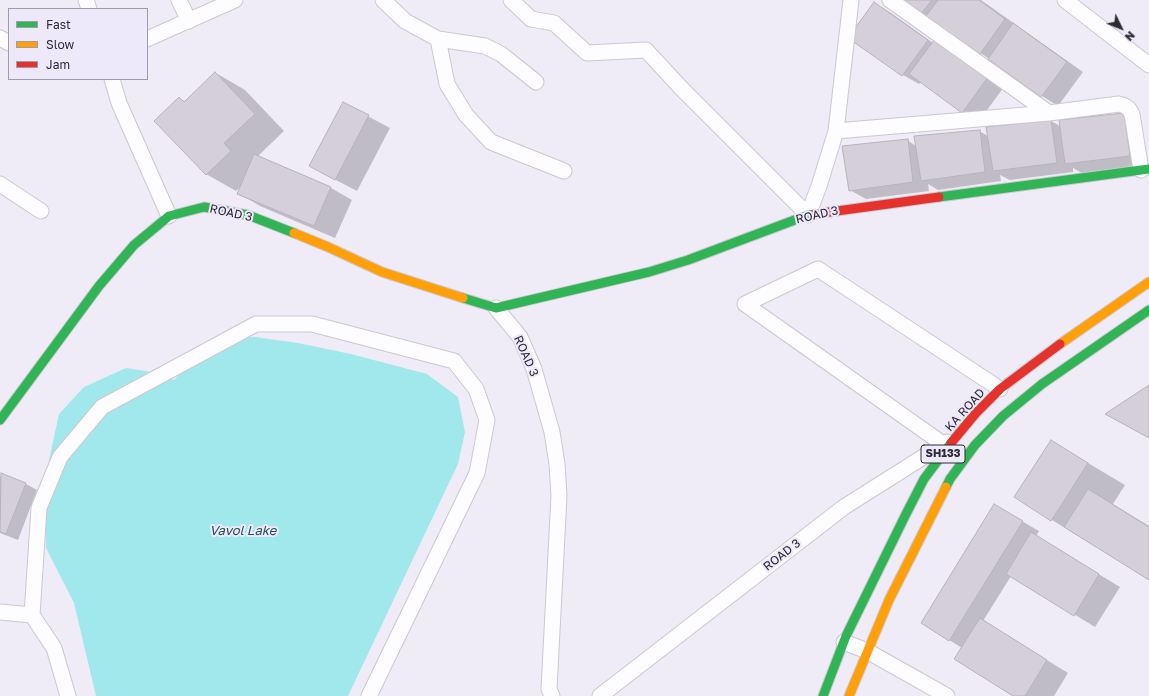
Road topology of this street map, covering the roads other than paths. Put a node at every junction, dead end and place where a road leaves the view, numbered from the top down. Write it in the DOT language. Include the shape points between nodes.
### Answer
graph roads {
  1 [pos="179,0"];
  2 [pos="235,0"];
  3 [pos="383,0"];
  4 [pos="511,0"];
  5 [pos="851,0"];
  6 [pos="890,0"];
  7 [pos="1065,0"];
  8 [pos="189,20"];
  9 [pos="148,39"];
  10 [pos="438,40"];
  11 [pos="1149,65"];
  12 [pos="112,80"];
  13 [pos="536,82"];
  14 [pos="1049,113"];
  15 [pos="836,131"];
  16 [pos="1145,170"];
  17 [pos="564,171"];
  18 [pos="0,184"];
  19 [pos="40,211"];
  20 [pos="808,214"];
  21 [pos="169,216"];
  22 [pos="1149,282"];
  23 [pos="496,308"];
  24 [pos="1149,310"];
  25 [pos="1000,389"];
  26 [pos="0,420"];
  27 [pos="949,441"];
  28 [pos="975,445"];
  29 [pos="927,497"];
  30 [pos="0,612"];
  31 [pos="32,615"];
  32 [pos="844,642"];
  33 [pos="867,651"];
  34 [pos="68,696"];
  35 [pos="369,696"];
  36 [pos="552,696"];
  37 [pos="600,696"];
  38 [pos="823,696"];
  39 [pos="849,696"];
  40 [pos="947,696"];
  1 -- 8 [label="street"];
  2 -- 8 [label="street"];
  3 -- 10 [label="street" via="405,21"];
  4 -- 20 [label="street" via="531,19 554,23 587,53 646,50"];
  5 -- 15 [label="street"];
  6 -- 14 [label="street"];
  7 -- 11 [label="street"];
  8 -- 9 [label="street"];
  10 -- 13 [label="street" via="485,46 501,54"];
  10 -- 17 [label="street" via="446,84 466,116 491,142"];
  12 -- 21 [label="street" via="119,103"];
  14 -- 15 [label="street"];
  14 -- 16 [label="street" via="1118,104 1125,106 1132,114"];
  15 -- 20 [label="street"];
  16 -- 20 [label="street, ROAD 3"];
  18 -- 19 [label="street"];
  20 -- 23 [label="street, ROAD 3" via="655,270"];
  21 -- 23 [label="street, ROAD 3" via="204,207 248,215 382,272"];
  21 -- 26 [label="street, ROAD 3" via="134,245 99,286"];
  22 -- 25 [label="street, KA ROAD / SH133" via="1048,352"];
  23 -- 36 [label="street, ROAD 3" via="520,337 534,369 552,432 558,464 559,496 549,689"];
  24 -- 28 [label="street, KA ROAD / SH133" via="1042,384 1003,416"];
  25 -- 27 [label="street, KA ROAD / SH133"];
  25 -- 27 [label="street" via="818,269 745,304"];
  27 -- 28 [label="street"];
  27 -- 29 [label="street, KA ROAD / SH133" via="924,479"];
  27 -- 37 [label="street, ROAD 3" via="844,507"];
  28 -- 29 [label="street, KA ROAD / SH133" via="950,479"];
  29 -- 32 [label="street, KA ROAD / SH133"];
  29 -- 33 [label="street, KA ROAD / SH133"];
  30 -- 31 [label="street"];
  31 -- 34 [label="street" via="54,648"];
  31 -- 35 [label="street" via="39,508 60,457 102,407 256,324 312,324 454,361 476,389 487,420 477,474"];
  32 -- 33 [label="street"];
  32 -- 38 [label="street, KA ROAD / SH133"];
  33 -- 39 [label="street, KA ROAD / SH133"];
  33 -- 40 [label="street"];
}
